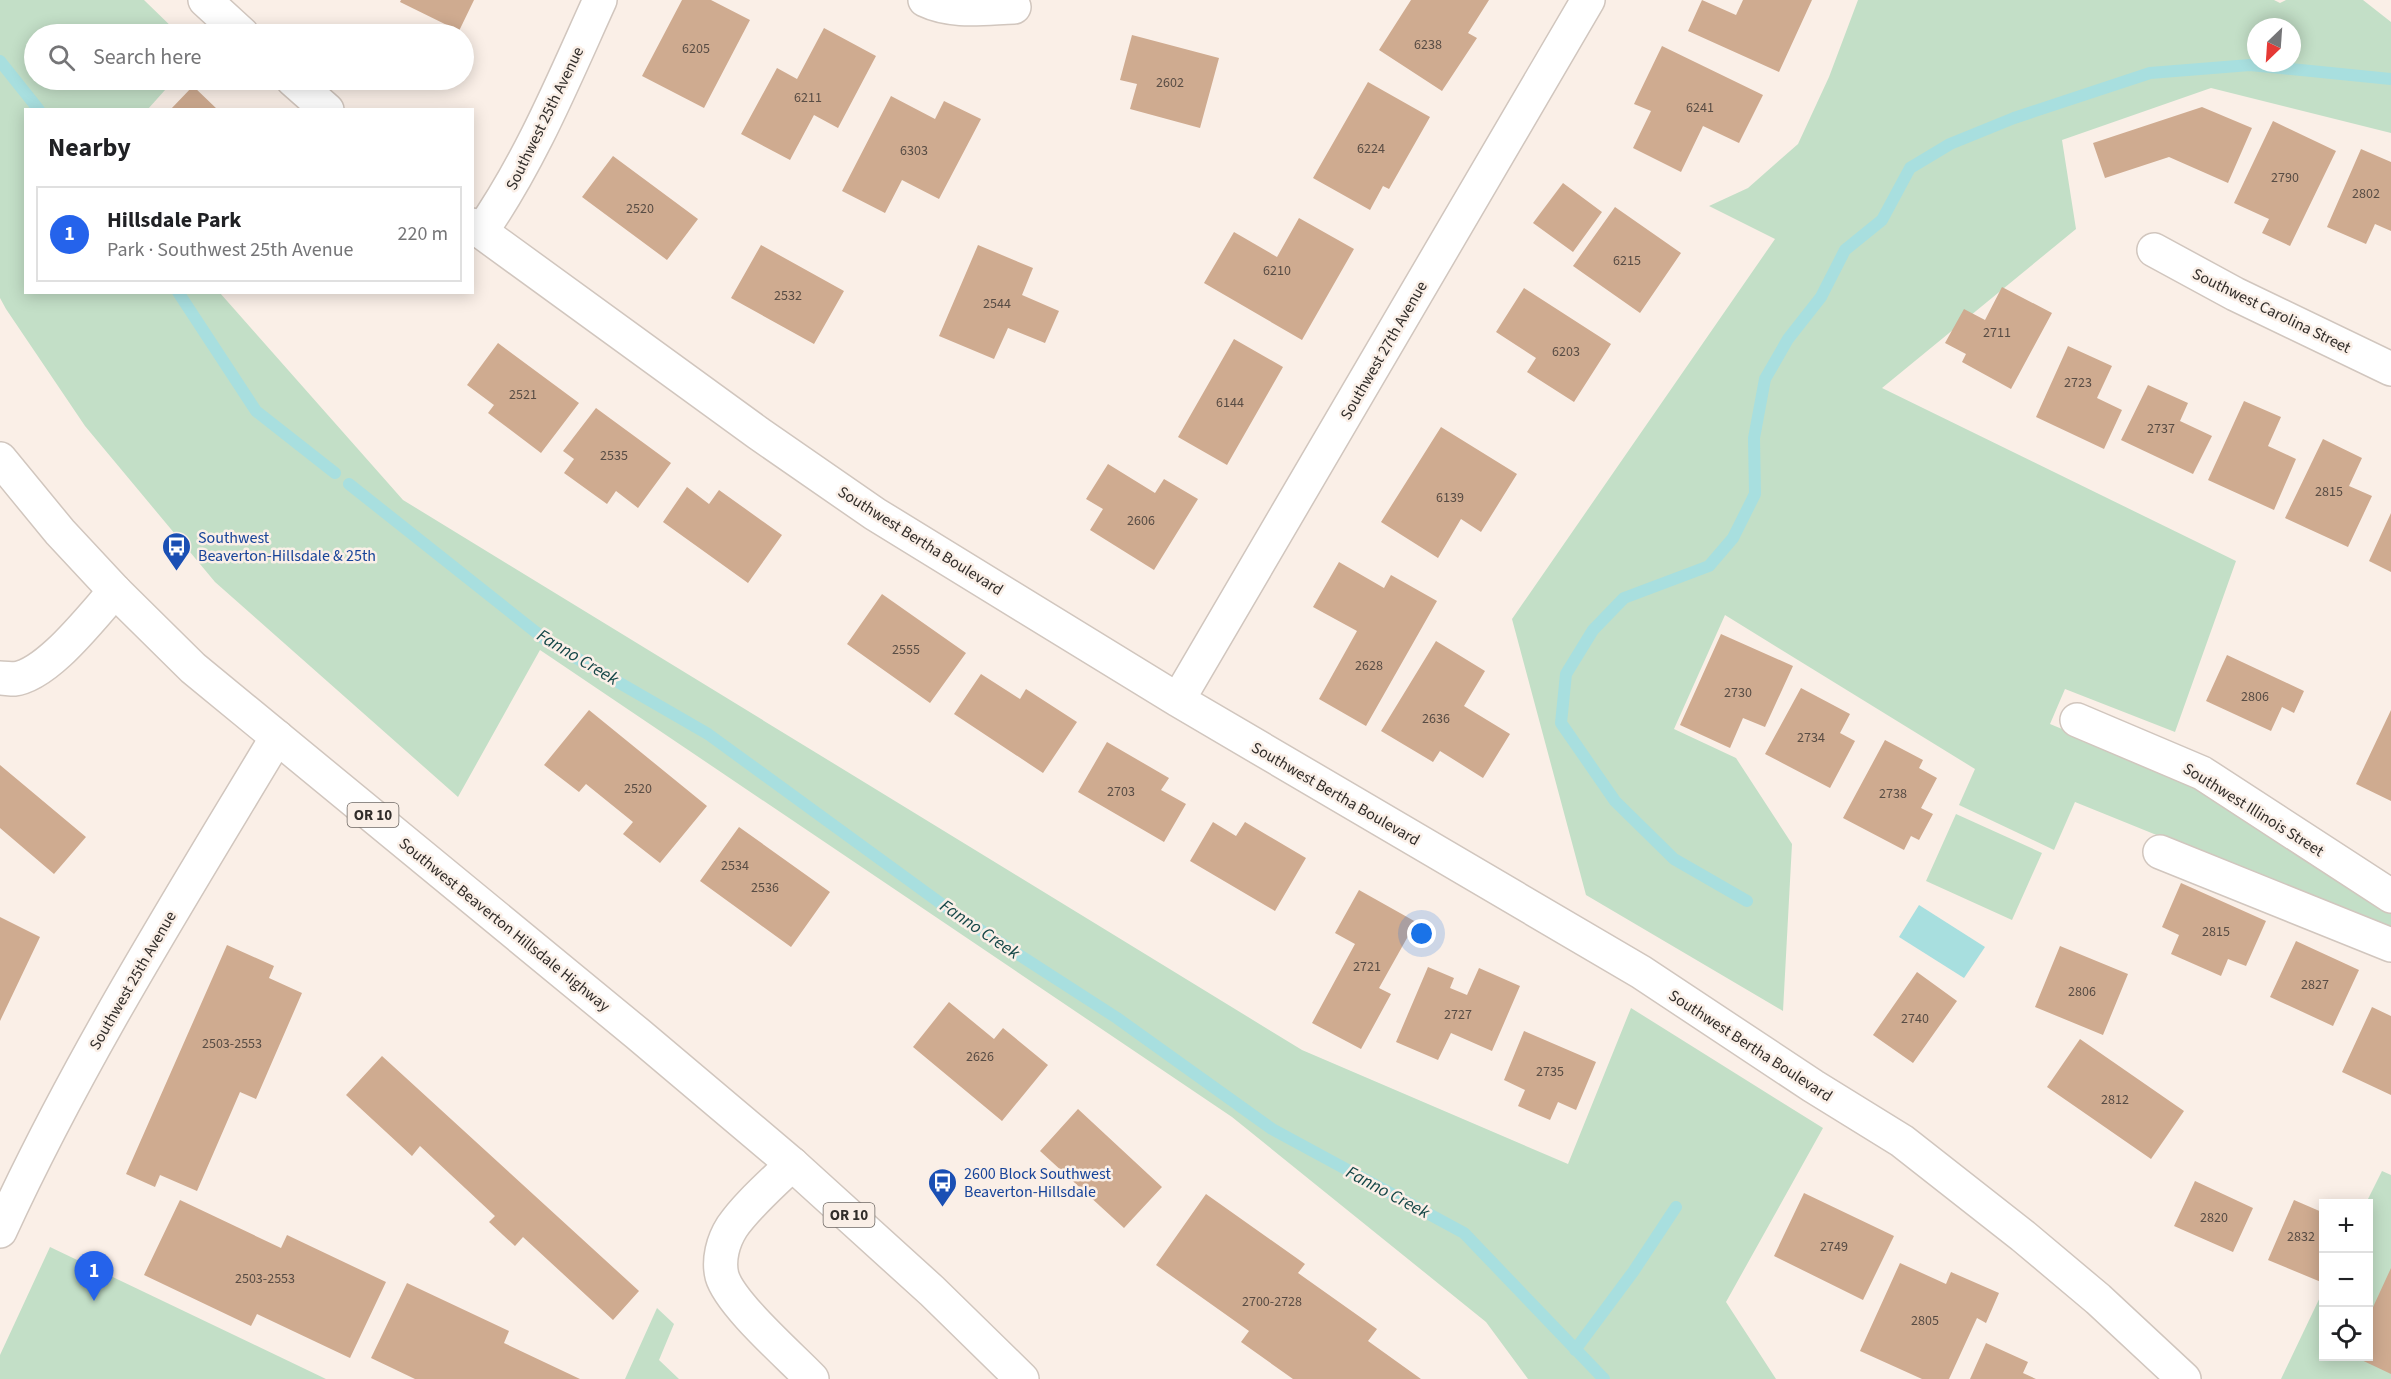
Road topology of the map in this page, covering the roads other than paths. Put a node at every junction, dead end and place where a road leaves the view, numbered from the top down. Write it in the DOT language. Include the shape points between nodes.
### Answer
graph roads {
  1 [pos="205,0"];
  2 [pos="600,0"];
  3 [pos="925,0"];
  4 [pos="1588,0"];
  5 [pos="1014,7"];
  6 [pos="231,24"];
  7 [pos="304,90"];
  8 [pos="325,108"];
  9 [pos="477,229"];
  10 [pos="2154,250"];
  11 [pos="2391,369"];
  12 [pos="0,459"];
  13 [pos="115,591"];
  14 [pos="0,678"];
  15 [pos="1178,700"];
  16 [pos="2077,720"];
  17 [pos="277,736"];
  18 [pos="2160,852"];
  19 [pos="2391,896"];
  20 [pos="2391,945"];
  21 [pos="792,1164"];
  22 [pos="0,1231"];
  23 [pos="812,1379"];
  24 [pos="1022,1379"];
  25 [pos="2184,1379"];
  1 -- 6 [label="street"];
  2 -- 9 [label="street, Southwest 25th Avenue" via="524,165 505,198"];
  3 -- 5 [label="street" via="952,8"];
  4 -- 15 [label="street, Southwest 27th Avenue"];
  7 -- 8 [label="street"];
  9 -- 15 [label="street, Southwest Bertha Boulevard" via="758,434 875,514"];
  10 -- 11 [label="street, Southwest Carolina Street"];
  12 -- 13 [label="street, Southwest Beaverton Hillsdale Highway / OR 10"];
  13 -- 14 [label="street" via="43,666 14,679"];
  13 -- 17 [label="street, Southwest Beaverton Hillsdale Highway / OR 10" via="193,668"];
  15 -- 25 [label="street, Southwest Bertha Boulevard" via="1641,972 1902,1141 2098,1299"];
  16 -- 19 [label="street, Southwest Illinois Street" via="2202,773"];
  17 -- 21 [label="street, Southwest Beaverton Hillsdale Highway / OR 10"];
  17 -- 22 [label="street, Southwest 25th Avenue" via="72,1084"];
  18 -- 20 [label="street"];
  21 -- 23 [label="street" via="732,1227 721,1263 725,1283 739,1304"];
  21 -- 24 [label="street, Southwest Beaverton Hillsdale Highway / OR 10"];
}
